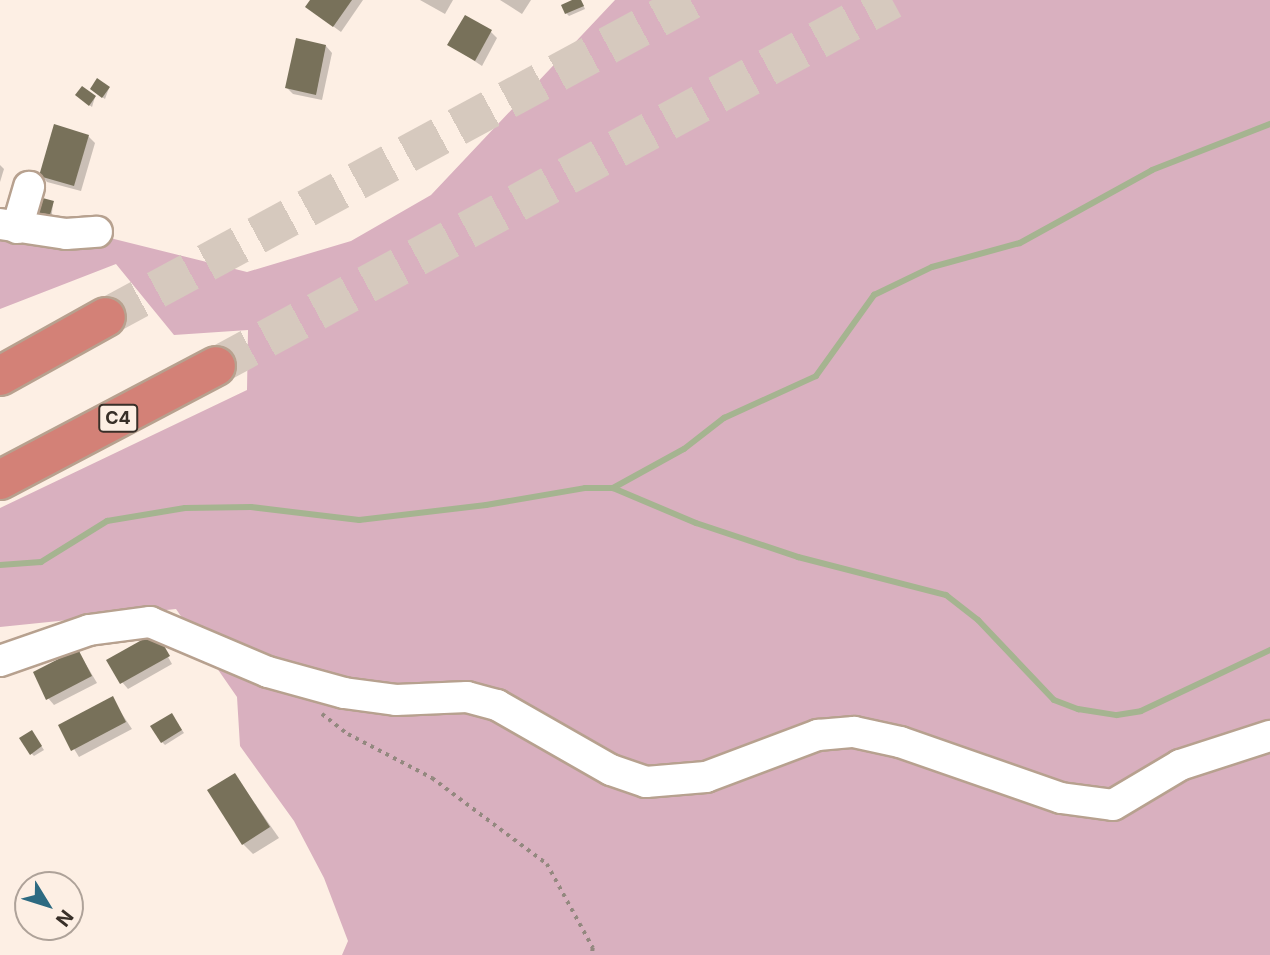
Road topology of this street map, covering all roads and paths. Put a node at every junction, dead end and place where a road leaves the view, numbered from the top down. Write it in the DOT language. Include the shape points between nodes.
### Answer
graph roads {
  1 [pos="29,187"];
  2 [pos="9,226"];
  3 [pos="97,232"];
  4 [pos="106,317"];
  5 [pos="216,366"];
  6 [pos="0,376"];
  7 [pos="10,475"];
  8 [pos="0,661"];
  9 [pos="318,711"];
  10 [pos="1270,736"];
  11 [pos="592,955"];
  1 -- 2 [label="street"];
  2 -- 3 [label="street" via="65,234"];
  4 -- 6 [label="highway"];
  5 -- 7 [label="highway, C4"];
  8 -- 10 [label="street" via="89,630 150,622 268,672 344,693 396,700 467,697 497,705 611,770 646,782 706,777 818,735 854,732 900,742 1061,798 1113,805 1180,765"];
  9 -- 11 [label="path" via="348,734 432,778 547,864 593,948"];
}
